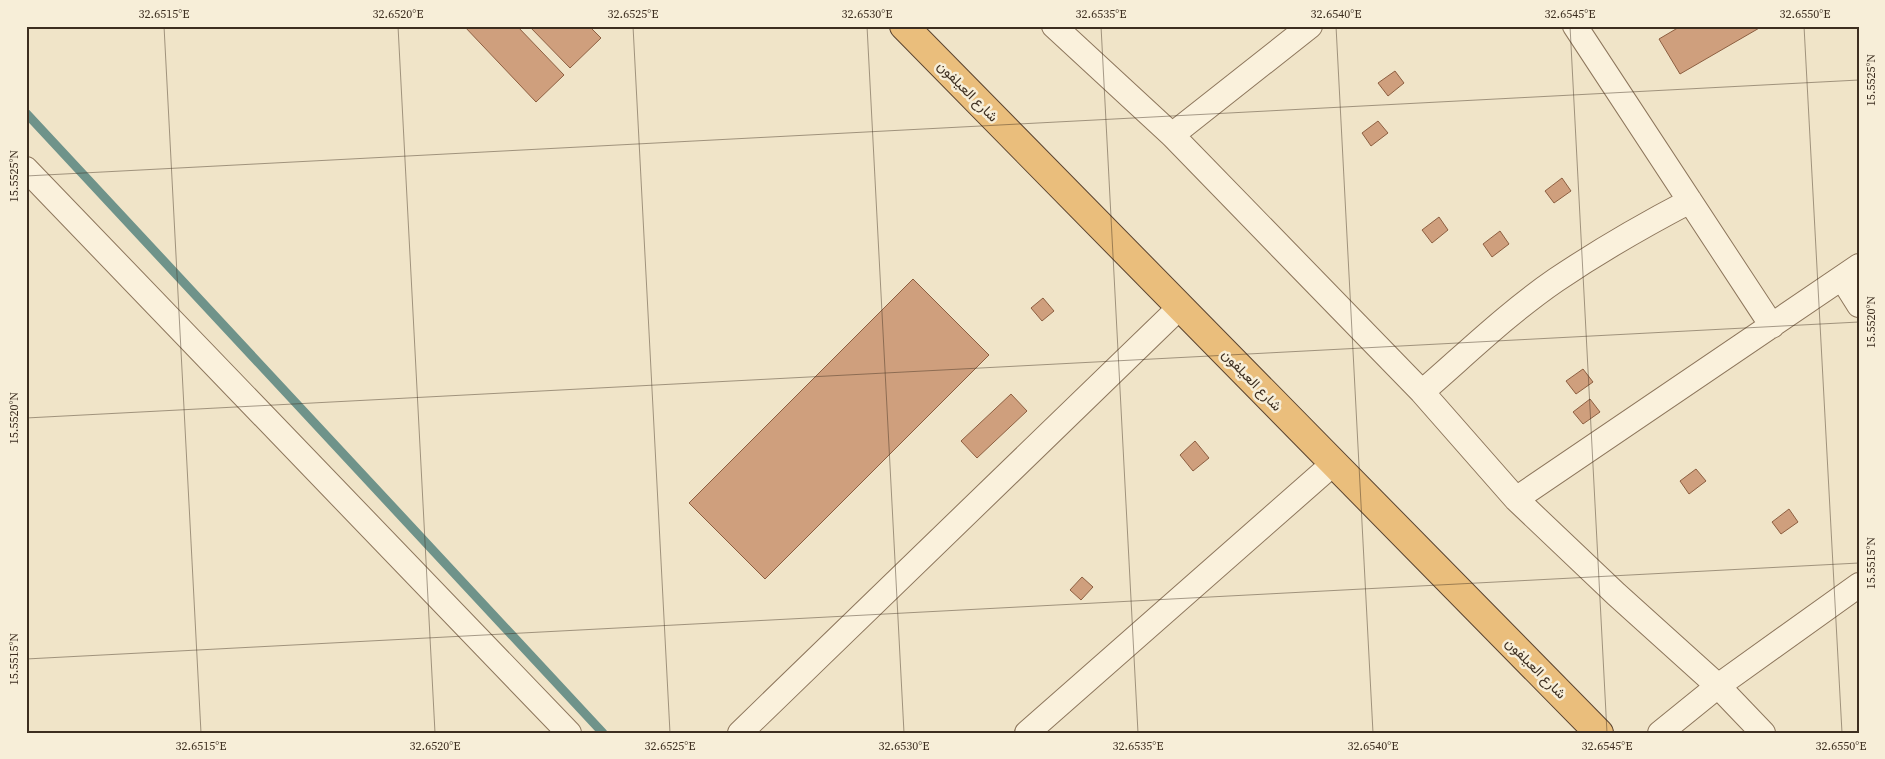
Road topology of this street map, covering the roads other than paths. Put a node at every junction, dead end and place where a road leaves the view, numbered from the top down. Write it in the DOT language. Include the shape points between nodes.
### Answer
graph roads {
  1 [pos="904,26"];
  2 [pos="1054,26"];
  3 [pos="1310,26"];
  4 [pos="1575,26"];
  5 [pos="1172,135"];
  6 [pos="26,169"];
  7 [pos="1690,201"];
  8 [pos="1850,272"];
  9 [pos="1859,305"];
  10 [pos="1180,307"];
  11 [pos="1772,326"];
  12 [pos="1422,392"];
  13 [pos="1334,463"];
  14 [pos="1516,498"];
  15 [pos="1859,585"];
  16 [pos="1718,686"];
  17 [pos="569,733"];
  18 [pos="740,733"];
  19 [pos="1027,733"];
  20 [pos="1599,733"];
  21 [pos="1660,733"];
  22 [pos="1763,733"];
  1 -- 10 [label="highway, شارع العيلفون"];
  2 -- 5 [label="street"];
  3 -- 5 [label="street"];
  4 -- 7 [label="street"];
  5 -- 12 [label="street"];
  6 -- 17 [label="street"];
  7 -- 11 [label="street"];
  7 -- 12 [label="street" via="1554,281"];
  8 -- 9 [label="street"];
  8 -- 11 [label="street"];
  10 -- 13 [label="highway, شارع العيلفون"];
  10 -- 18 [label="street"];
  11 -- 14 [label="street"];
  12 -- 14 [label="street"];
  13 -- 19 [label="street"];
  13 -- 20 [label="highway, شارع العيلفون"];
  14 -- 16 [label="street"];
  15 -- 16 [label="street"];
  16 -- 21 [label="street"];
  16 -- 22 [label="street"];
}
